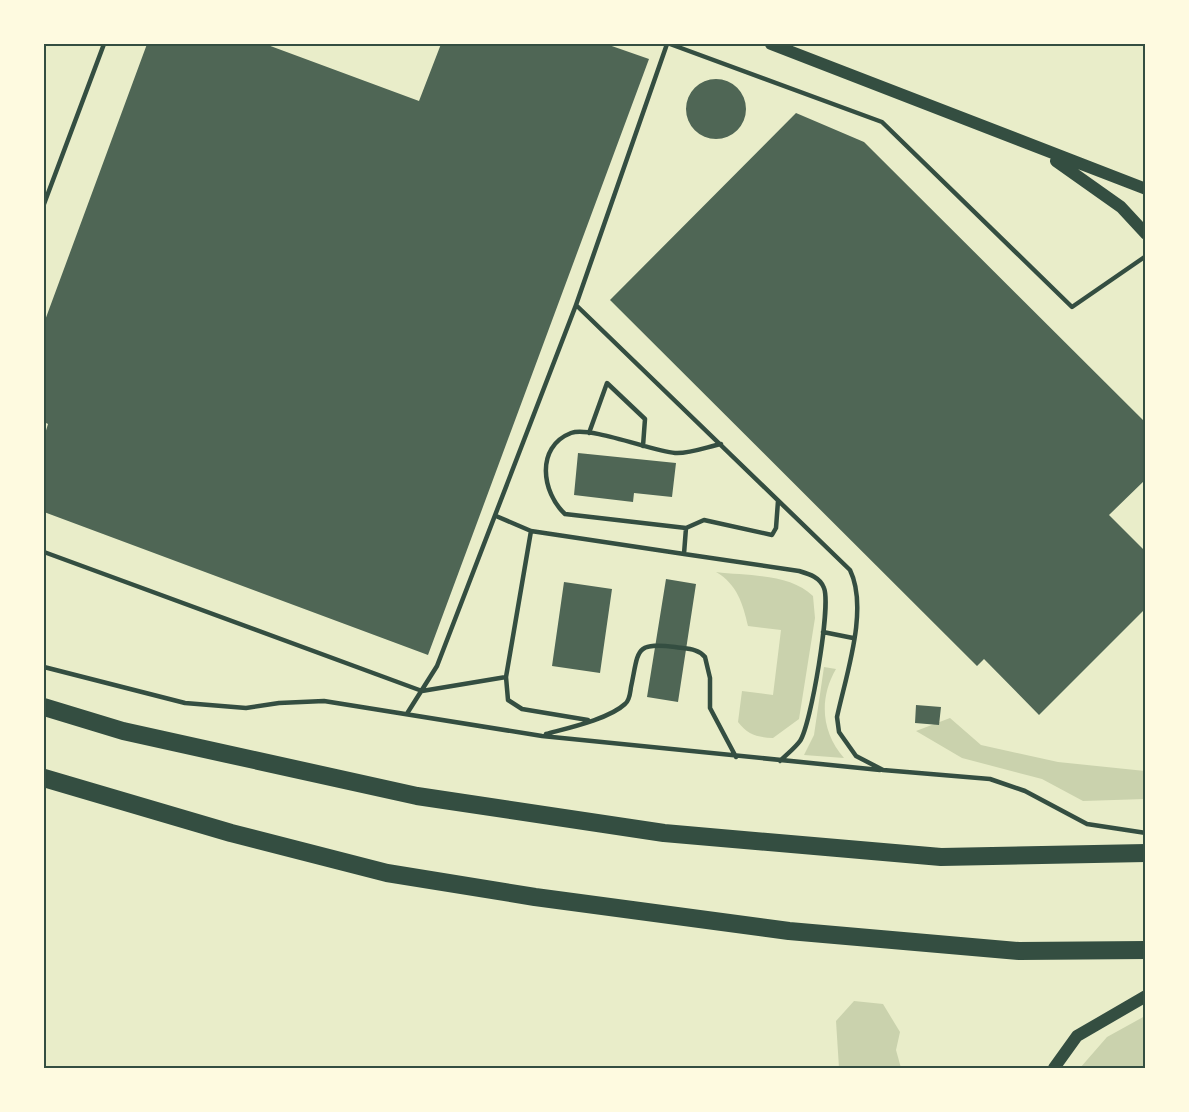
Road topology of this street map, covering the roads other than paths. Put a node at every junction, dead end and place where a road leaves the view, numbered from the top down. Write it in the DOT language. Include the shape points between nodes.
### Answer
graph roads {
  1 [pos="104,44"];
  2 [pos="668,44"];
  3 [pos="771,44"];
  4 [pos="1037,148"];
  5 [pos="1146,189"];
  6 [pos="44,204"];
  7 [pos="1121,207"];
  8 [pos="1146,219"];
  9 [pos="1146,234"];
  10 [pos="1146,256"];
  11 [pos="576,305"];
  12 [pos="588,433"];
  13 [pos="721,444"];
  14 [pos="643,446"];
  15 [pos="778,501"];
  16 [pos="496,516"];
  17 [pos="686,528"];
  18 [pos="531,531"];
  19 [pos="44,552"];
  20 [pos="684,554"];
  21 [pos="823,632"];
  22 [pos="854,638"];
  23 [pos="44,667"];
  24 [pos="506,677"];
  25 [pos="422,691"];
  26 [pos="44,706"];
  27 [pos="408,712"];
  28 [pos="591,721"];
  29 [pos="542,736"];
  30 [pos="736,757"];
  31 [pos="780,761"];
  32 [pos="883,770"];
  33 [pos="44,778"];
  34 [pos="1146,833"];
  35 [pos="1146,853"];
  36 [pos="1146,950"];
  37 [pos="1146,996"];
  38 [pos="1054,1068"];
  1 -- 6 [label="lane"];
  2 -- 10 [label="lane" via="882,122 1072,307"];
  2 -- 11 [label="lane"];
  3 -- 4 [label="main road"];
  4 -- 5 [label="main road"];
  4 -- 7 [label="main road"];
  7 -- 8 [label="main road"];
  7 -- 9 [label="main road"];
  11 -- 13 [label="lane"];
  11 -- 16 [label="lane"];
  12 -- 14 [label="lane"];
  12 -- 14 [label="lane" via="607,382 645,418"];
  12 -- 17 [label="lane" via="572,433 558,442 544,465 553,503 565,514"];
  13 -- 14 [label="lane" via="677,454"];
  13 -- 15 [label="lane"];
  15 -- 17 [label="lane" via="772,535 704,520"];
  15 -- 22 [label="lane" via="850,570 856,582 857,599"];
  16 -- 18 [label="lane"];
  16 -- 25 [label="lane" via="437,666"];
  17 -- 20 [label="lane"];
  18 -- 20 [label="lane"];
  18 -- 24 [label="lane"];
  19 -- 25 [label="lane"];
  20 -- 21 [label="lane" via="815,576 824,587"];
  21 -- 22 [label="lane"];
  21 -- 31 [label="lane" via="806,726 800,741"];
  22 -- 32 [label="lane" via="837,717 839,732 855,756"];
  23 -- 27 [label="lane" via="185,703 246,708 279,702 324,701"];
  24 -- 25 [label="lane"];
  24 -- 28 [label="lane" via="508,700 522,709"];
  25 -- 27 [label="lane"];
  26 -- 35 [label="highway" via="123,731 417,796 664,833 941,857"];
  27 -- 29 [label="lane"];
  28 -- 29 [label="lane"];
  28 -- 30 [label="lane" via="628,701 638,658 645,646 696,650 708,664 710,708"];
  29 -- 30 [label="lane"];
  30 -- 31 [label="lane"];
  31 -- 32 [label="lane"];
  32 -- 34 [label="lane" via="990,779 1025,791 1087,824"];
  33 -- 36 [label="highway" via="387,873 536,897 789,931 996,949"];
  37 -- 38 [label="main road" via="1077,1036"];
}
